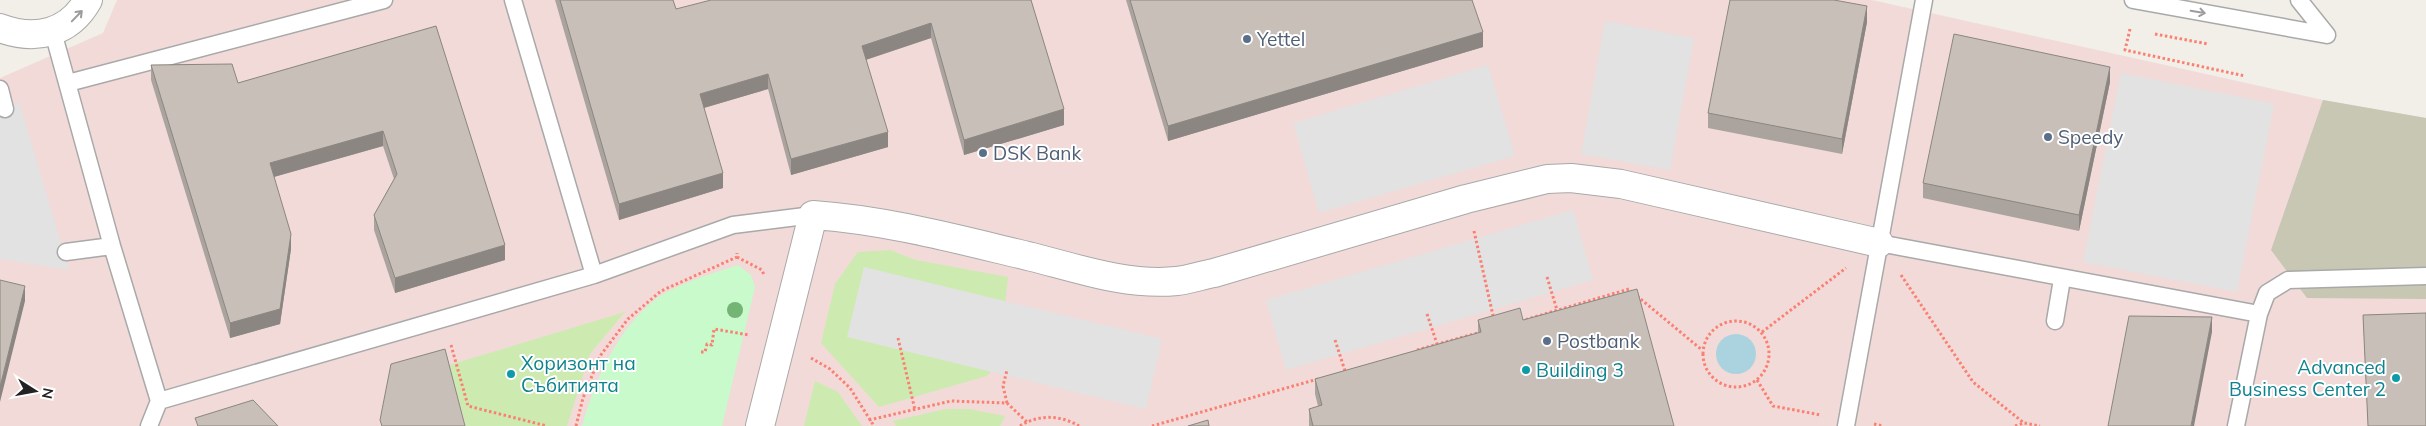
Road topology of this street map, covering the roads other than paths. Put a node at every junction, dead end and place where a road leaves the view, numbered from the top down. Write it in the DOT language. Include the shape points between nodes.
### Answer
graph roads {
  1 [pos="88,0"];
  2 [pos="384,0"];
  3 [pos="512,0"];
  4 [pos="1924,0"];
  5 [pos="2133,0"];
  6 [pos="2299,0"];
  7 [pos="0,28"];
  8 [pos="53,32"];
  9 [pos="68,84"];
  10 [pos="0,89"];
  11 [pos="4,109"];
  12 [pos="813,215"];
  13 [pos="1880,242"];
  14 [pos="112,246"];
  15 [pos="66,252"];
  16 [pos="594,275"];
  17 [pos="2426,276"];
  18 [pos="2062,279"];
  19 [pos="2259,314"];
  20 [pos="2055,321"];
  21 [pos="159,401"];
  22 [pos="1846,423"];
  23 [pos="149,426"];
  24 [pos="760,426"];
  25 [pos="2236,426"];
  8 -- 1 [label="street, one-way" via="70,23"];
  2 -- 9 [label="lane"];
  3 -- 16 [label="lane"];
  4 -- 13 [label="lane"];
  5 -- 6 [label="lane, one-way" via="2327,35"];
  7 -- 8 [label="street" via="35,36"];
  8 -- 9 [label="lane"];
  9 -- 14 [label="lane"];
  10 -- 11 [label="lane"];
  12 -- 13 [label="street" via="844,217 922,231 1139,281 1178,281 1547,179 1571,178 1621,184"];
  12 -- 16 [label="lane" via="733,225"];
  12 -- 24 [label="street"];
  13 -- 18 [label="lane"];
  13 -- 22 [label="lane"];
  14 -- 15 [label="lane"];
  14 -- 21 [label="lane"];
  16 -- 21 [label="lane"];
  17 -- 19 [label="lane" via="2288,280 2267,293"];
  18 -- 19 [label="lane"];
  18 -- 20 [label="lane"];
  19 -- 25 [label="lane"];
  21 -- 23 [label="lane"];
}
